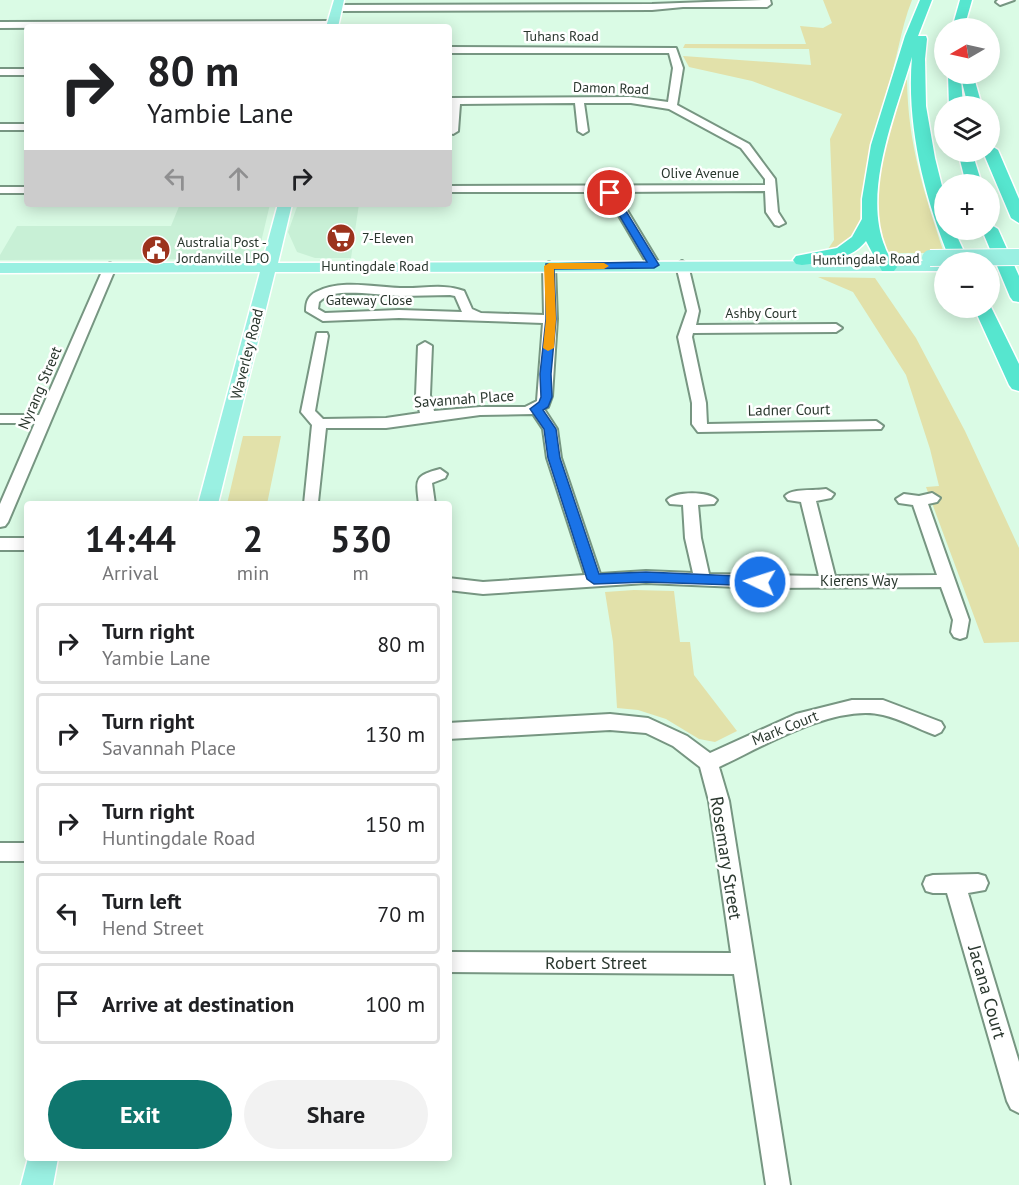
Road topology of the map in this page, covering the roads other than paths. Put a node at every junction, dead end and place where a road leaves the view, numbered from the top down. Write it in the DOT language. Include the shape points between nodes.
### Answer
graph roads {
  1 [pos="766,0"];
  2 [pos="926,0"];
  3 [pos="932,0"];
  4 [pos="966,0"];
  5 [pos="1010,0"];
  6 [pos="1000,2"];
  7 [pos="547,3"];
  8 [pos="670,3"];
  9 [pos="338,4"];
  10 [pos="448,4"];
  11 [pos="961,18"];
  12 [pos="333,24"];
  13 [pos="0,25"];
  14 [pos="24,25"];
  15 [pos="452,50"];
  16 [pos="0,72"];
  17 [pos="24,72"];
  18 [pos="579,100"];
  19 [pos="452,101"];
  20 [pos="672,106"];
  21 [pos="0,127"];
  22 [pos="24,127"];
  23 [pos="583,130"];
  24 [pos="453,131"];
  25 [pos="995,162"];
  26 [pos="934,185"];
  27 [pos="608,188"];
  28 [pos="772,188"];
  29 [pos="452,189"];
  30 [pos="0,190"];
  31 [pos="24,190"];
  32 [pos="284,207"];
  33 [pos="1019,218"];
  34 [pos="870,220"];
  35 [pos="779,224"];
  36 [pos="276,239"];
  37 [pos="995,240"];
  38 [pos="1019,257"];
  39 [pos="1000,259"];
  40 [pos="802,260"];
  41 [pos="883,262"];
  42 [pos="934,264"];
  43 [pos="654,265"];
  44 [pos="682,265"];
  45 [pos="750,265"];
  46 [pos="269,266"];
  47 [pos="325,266"];
  48 [pos="549,266"];
  49 [pos="1000,266"];
  50 [pos="1019,266"];
  51 [pos="110,267"];
  52 [pos="221,267"];
  53 [pos="0,268"];
  54 [pos="1019,297"];
  55 [pos="261,299"];
  56 [pos="482,318"];
  57 [pos="988,318"];
  58 [pos="551,319"];
  59 [pos="836,328"];
  60 [pos="687,329"];
  61 [pos="320,336"];
  62 [pos="425,346"];
  63 [pos="1019,385"];
  64 [pos="536,409"];
  65 [pos="428,416"];
  66 [pos="0,419"];
  67 [pos="45,419"];
  68 [pos="318,424"];
  69 [pos="876,426"];
  70 [pos="440,474"];
  71 [pos="826,494"];
  72 [pos="709,500"];
  73 [pos="918,500"];
  74 [pos="209,501"];
  75 [pos="310,501"];
  76 [pos="427,501"];
  77 [pos="0,522"];
  78 [pos="0,544"];
  79 [pos="24,544"];
  80 [pos="594,579"];
  81 [pos="702,579"];
  82 [pos="947,581"];
  83 [pos="829,582"];
  84 [pos="452,584"];
  85 [pos="960,632"];
  86 [pos="935,727"];
  87 [pos="452,731"];
  88 [pos="708,763"];
  89 [pos="0,852"];
  90 [pos="24,852"];
  91 [pos="978,883"];
  92 [pos="933,884"];
  93 [pos="955,884"];
  94 [pos="452,962"];
  95 [pos="743,964"];
  96 [pos="1019,1101"];
  97 [pos="43,1161"];
  98 [pos="37,1185"];
  99 [pos="778,1185"];
  1 -- 8 [label="street" via="767,4"];
  2 -- 34 [label="highway" via="911,34 882,130"];
  3 -- 26 [label="highway" via="920,44 918,74 927,159"];
  4 -- 11 [label="highway"];
  5 -- 6 [label="street"];
  7 -- 8 [label="street"];
  7 -- 10 [label="street"];
  9 -- 10 [label="street"];
  9 -- 12 [label="main road"];
  13 -- 14 [label="street"];
  15 -- 20 [label="street, Tuhans Road" via="673,50 678,68"];
  16 -- 17 [label="street"];
  18 -- 19 [label="street, Damon Road"];
  18 -- 20 [label="street, Damon Road" via="642,100"];
  18 -- 23 [label="street"];
  19 -- 24 [label="street"];
  20 -- 28 [label="street, Damon Road" via="745,146 770,179"];
  21 -- 22 [label="street"];
  25 -- 33 [label="highway"];
  27 -- 28 [label="street, Olive Avenue"];
  27 -- 29 [label="street, Olive Avenue"];
  27 -- 43 [label="street"];
  28 -- 35 [label="street, Damon Road" via="772,212"];
  30 -- 31 [label="street"];
  32 -- 36 [label="main road, Waverley Road"];
  34 -- 40 [label="highway" via="864,235 851,249"];
  34 -- 41 [label="highway"];
  36 -- 46 [label="main road, Waverley Road"];
  36 -- 47 [label="main road" via="291,255"];
  37 -- 54 [label="highway"];
  38 -- 39 [label="main road, Huntingdale Road, bridge"];
  40 -- 41 [label="main road, Huntingdale Road"];
  40 -- 45 [label="main road, Huntingdale Road"];
  41 -- 42 [label="main road, Huntingdale Road"];
  41 -- 45 [label="main road, Huntingdale Road"];
  43 -- 44 [label="main road, Huntingdale Road"];
  43 -- 48 [label="main road, Huntingdale Road"];
  44 -- 45 [label="main road, Huntingdale Road"];
  44 -- 60 [label="street" via="693,311"];
  46 -- 47 [label="main road, Huntingdale Road"];
  46 -- 52 [label="main road, Huntingdale Road"];
  46 -- 55 [label="main road, Waverley Road"];
  47 -- 48 [label="main road, Huntingdale Road"];
  47 -- 55 [label="main road" via="287,278"];
  48 -- 58 [label="street, Savannah Place"];
  49 -- 50 [label="main road"];
  51 -- 52 [label="main road, Huntingdale Road"];
  51 -- 53 [label="main road, Huntingdale Road"];
  51 -- 67 [label="street, Nyrang Street"];
  52 -- 55 [label="main road" via="254,287"];
  55 -- 74 [label="main road, Waverley Road"];
  56 -- 56 [label="street, Gateway Close" via="399,314 323,317 312,311 311,306 318,294 334,290 445,290 460,294 464,308"];
  56 -- 58 [label="street, Gateway Close"];
  57 -- 63 [label="highway"];
  58 -- 64 [label="street, Savannah Place" via="546,397"];
  59 -- 60 [label="street, Ashby Court"];
  60 -- 69 [label="street, Ladner Court" via="685,337 703,429"];
  61 -- 68 [label="street" via="308,412"];
  62 -- 65 [label="street" via="423,395"];
  64 -- 65 [label="street, Savannah Place"];
  64 -- 80 [label="street" via="550,429 554,458"];
  65 -- 68 [label="street, Savannah Place" via="386,423"];
  66 -- 67 [label="street"];
  67 -- 77 [label="street, Nyrang Street"];
  68 -- 75 [label="street"];
  70 -- 76 [label="street" via="424,480"];
  71 -- 83 [label="street" via="800,497"];
  72 -- 81 [label="street" via="682,501"];
  73 -- 82 [label="street"];
  78 -- 79 [label="street"];
  80 -- 81 [label="street, Kierens Way"];
  80 -- 84 [label="street, Kierens Way" via="534,586"];
  81 -- 83 [label="street, Kierens Way"];
  82 -- 83 [label="street, Kierens Way"];
  82 -- 85 [label="street" via="961,620"];
  86 -- 88 [label="street, Mark Court" via="883,707 838,709 802,719"];
  87 -- 88 [label="street" via="610,722 648,726 680,741"];
  88 -- 95 [label="street, Rosemary Street" via="719,801"];
  89 -- 90 [label="street"];
  91 -- 93 [label="street"];
  92 -- 93 [label="street"];
  93 -- 96 [label="street, Jacana Court"];
  94 -- 95 [label="street, Robert Street"];
  95 -- 99 [label="street, Rosemary Street"];
  97 -- 98 [label="main road"];
}
